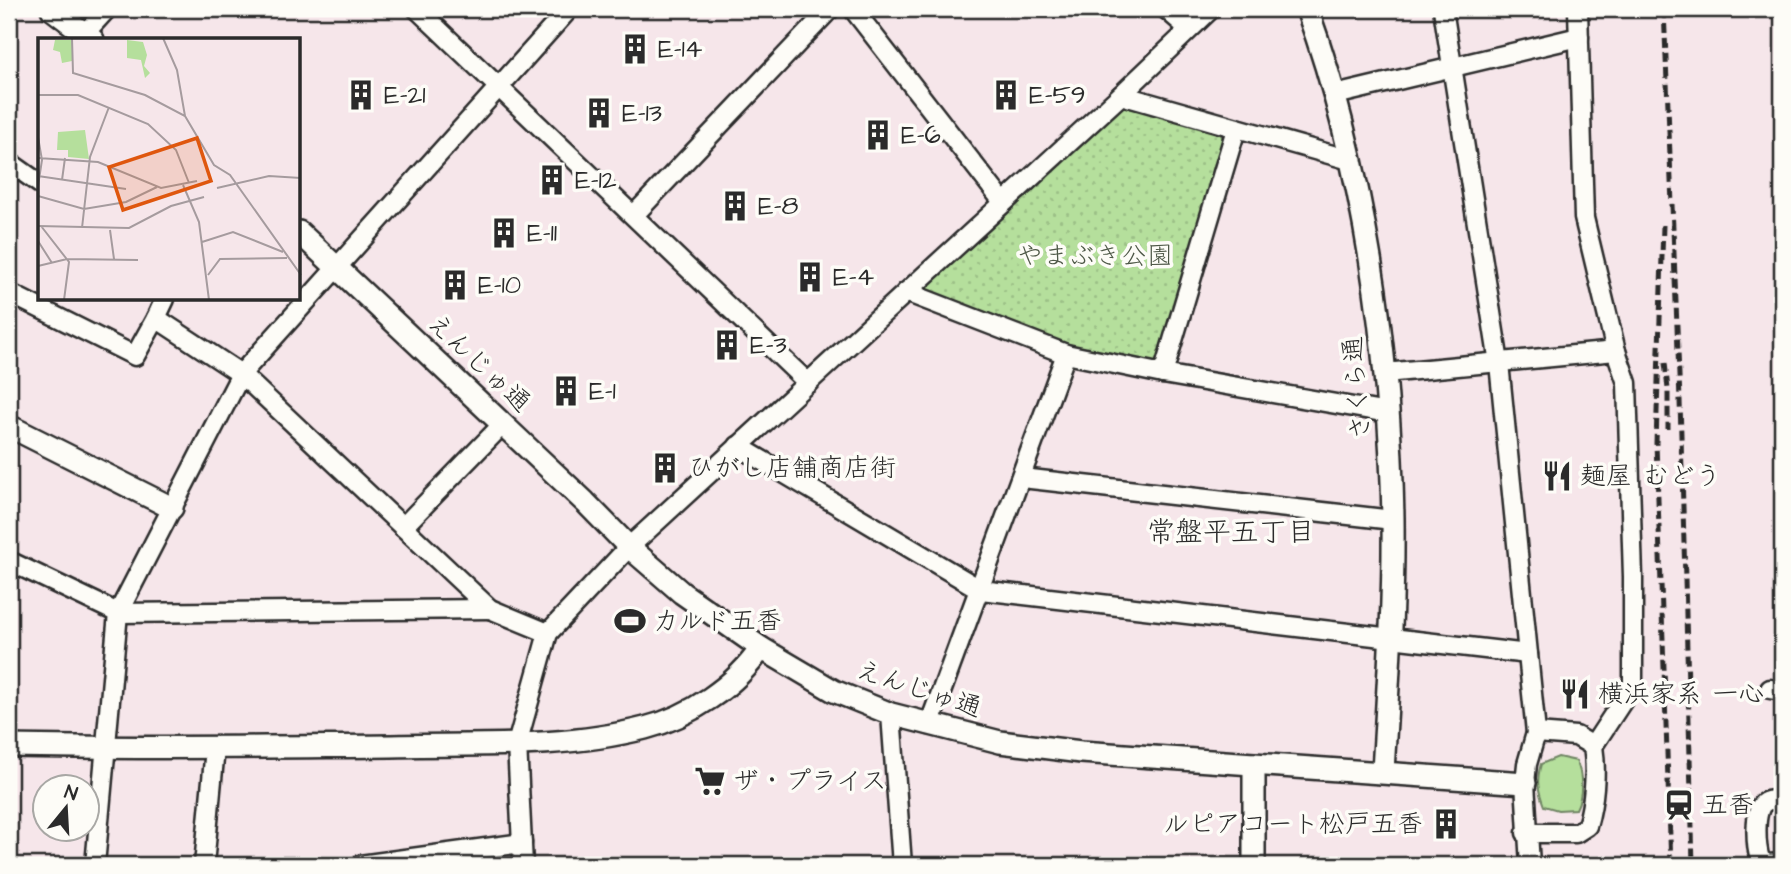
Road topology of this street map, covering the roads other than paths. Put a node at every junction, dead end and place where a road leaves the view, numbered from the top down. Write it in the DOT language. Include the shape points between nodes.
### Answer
graph roads {
  1 [pos="52,9"];
  2 [pos="107,9"];
  3 [pos="417,9"];
  4 [pos="569,9"];
  5 [pos="830,9"];
  6 [pos="853,9"];
  7 [pos="1166,9"];
  8 [pos="1211,9"];
  9 [pos="1307,9"];
  10 [pos="1443,9"];
  11 [pos="1578,9"];
  12 [pos="1189,29"];
  13 [pos="89,37"];
  14 [pos="1579,37"];
  15 [pos="1453,67"];
  16 [pos="498,87"];
  17 [pos="1121,95"];
  18 [pos="1335,95"];
  19 [pos="1236,129"];
  20 [pos="1350,160"];
  21 [pos="9,162"];
  22 [pos="38,183"];
  23 [pos="1003,202"];
  24 [pos="634,215"];
  25 [pos="301,234"];
  26 [pos="337,267"];
  27 [pos="906,292"];
  28 [pos="9,293"];
  29 [pos="164,301"];
  30 [pos="156,318"];
  31 [pos="1616,351"];
  32 [pos="1066,354"];
  33 [pos="1499,363"];
  34 [pos="1385,373"];
  35 [pos="241,374"];
  36 [pos="1163,374"];
  37 [pos="808,383"];
  38 [pos="1388,413"];
  39 [pos="503,424"];
  40 [pos="9,426"];
  41 [pos="738,446"];
  42 [pos="1021,478"];
  43 [pos="172,508"];
  44 [pos="1393,520"];
  45 [pos="403,527"];
  46 [pos="629,547"];
  47 [pos="9,561"];
  48 [pos="981,590"];
  49 [pos="490,609"];
  50 [pos="118,613"];
  51 [pos="548,633"];
  52 [pos="1391,637"];
  53 [pos="761,648"];
  54 [pos="1528,654"];
  55 [pos="891,714"];
  56 [pos="929,725"];
  57 [pos="1536,733"];
  58 [pos="517,744"];
  59 [pos="9,746"];
  60 [pos="1593,746"];
  61 [pos="105,748"];
  62 [pos="215,748"];
  63 [pos="1254,764"];
  64 [pos="1383,771"];
  65 [pos="1525,783"];
  66 [pos="1782,800"];
  67 [pos="1527,833"];
  68 [pos="522,843"];
  69 [pos="1753,859"];
  70 [pos="1782,863"];
  71 [pos="95,865"];
  72 [pos="204,865"];
  73 [pos="360,865"];
  74 [pos="523,865"];
  75 [pos="902,865"];
  76 [pos="1254,865"];
  77 [pos="1530,865"];
  1 -- 13 [label="street"];
  2 -- 13 [label="street"];
  3 -- 16 [label="street"];
  4 -- 16 [label="street"];
  5 -- 24 [label="street"];
  6 -- 23 [label="street"];
  7 -- 12 [label="street"];
  8 -- 12 [label="street"];
  9 -- 18 [label="street, さくら通"];
  10 -- 15 [label="street"];
  11 -- 14 [label="street"];
  12 -- 17 [label="street"];
  14 -- 15 [label="street"];
  14 -- 31 [label="street" via="1584,218"];
  15 -- 18 [label="street"];
  15 -- 33 [label="street"];
  16 -- 24 [label="street"];
  16 -- 26 [label="street"];
  17 -- 19 [label="street"];
  17 -- 23 [label="street"];
  18 -- 20 [label="street, さくら通"];
  19 -- 20 [label="street"];
  19 -- 36 [label="street"];
  20 -- 34 [label="street, さくら通"];
  21 -- 22 [label="street"];
  23 -- 27 [label="street"];
  24 -- 37 [label="street"];
  25 -- 26 [label="street, えんじゅ通"];
  26 -- 35 [label="street"];
  26 -- 39 [label="street, えんじゅ通"];
  27 -- 32 [label="street"];
  27 -- 37 [label="street"];
  28 -- 30 [label="street" via="135,356"];
  29 -- 30 [label="street"];
  30 -- 35 [label="street"];
  31 -- 33 [label="street"];
  31 -- 60 [label="street" via="1627,383 1633,685"];
  32 -- 36 [label="street"];
  32 -- 42 [label="street"];
  33 -- 34 [label="street"];
  33 -- 54 [label="street"];
  34 -- 38 [label="street, さくら通"];
  35 -- 43 [label="street"];
  35 -- 45 [label="street"];
  36 -- 38 [label="street"];
  37 -- 41 [label="street"];
  38 -- 44 [label="street, さくら通"];
  39 -- 45 [label="street"];
  39 -- 46 [label="street, えんじゅ通"];
  40 -- 43 [label="street"];
  41 -- 46 [label="street"];
  41 -- 48 [label="street"];
  42 -- 44 [label="street"];
  42 -- 48 [label="street"];
  43 -- 50 [label="street"];
  44 -- 52 [label="street, さくら通"];
  45 -- 49 [label="street"];
  46 -- 51 [label="street"];
  46 -- 53 [label="street, えんじゅ通" via="682,593"];
  47 -- 50 [label="street"];
  48 -- 52 [label="street"];
  48 -- 56 [label="street"];
  49 -- 50 [label="street"];
  49 -- 51 [label="street"];
  50 -- 61 [label="street"];
  51 -- 58 [label="street"];
  52 -- 54 [label="street"];
  52 -- 64 [label="street, さくら通"];
  53 -- 55 [label="street, えんじゅ通" via="834,691"];
  53 -- 58 [label="street" via="749,665 695,707 648,727 586,740"];
  54 -- 57 [label="street"];
  55 -- 56 [label="street, えんじゅ通"];
  55 -- 75 [label="street"];
  56 -- 63 [label="street, えんじゅ通" via="1040,747"];
  57 -- 60 [label="street" via="1576,736"];
  57 -- 65 [label="street"];
  58 -- 62 [label="street"];
  58 -- 68 [label="street"];
  59 -- 61 [label="street"];
  60 -- 67 [label="street" via="1592,811 1587,826 1576,833"];
  61 -- 62 [label="street"];
  61 -- 71 [label="street"];
  62 -- 72 [label="street"];
  63 -- 64 [label="street, えんじゅ通"];
  63 -- 76 [label="street"];
  64 -- 65 [label="street, えんじゅ通"];
  65 -- 67 [label="street"];
  66 -- 69 [label="street" via="1768,800 1759,808"];
  67 -- 77 [label="street"];
  68 -- 73 [label="street"];
  68 -- 74 [label="street"];
  69 -- 70 [label="street"];
}
